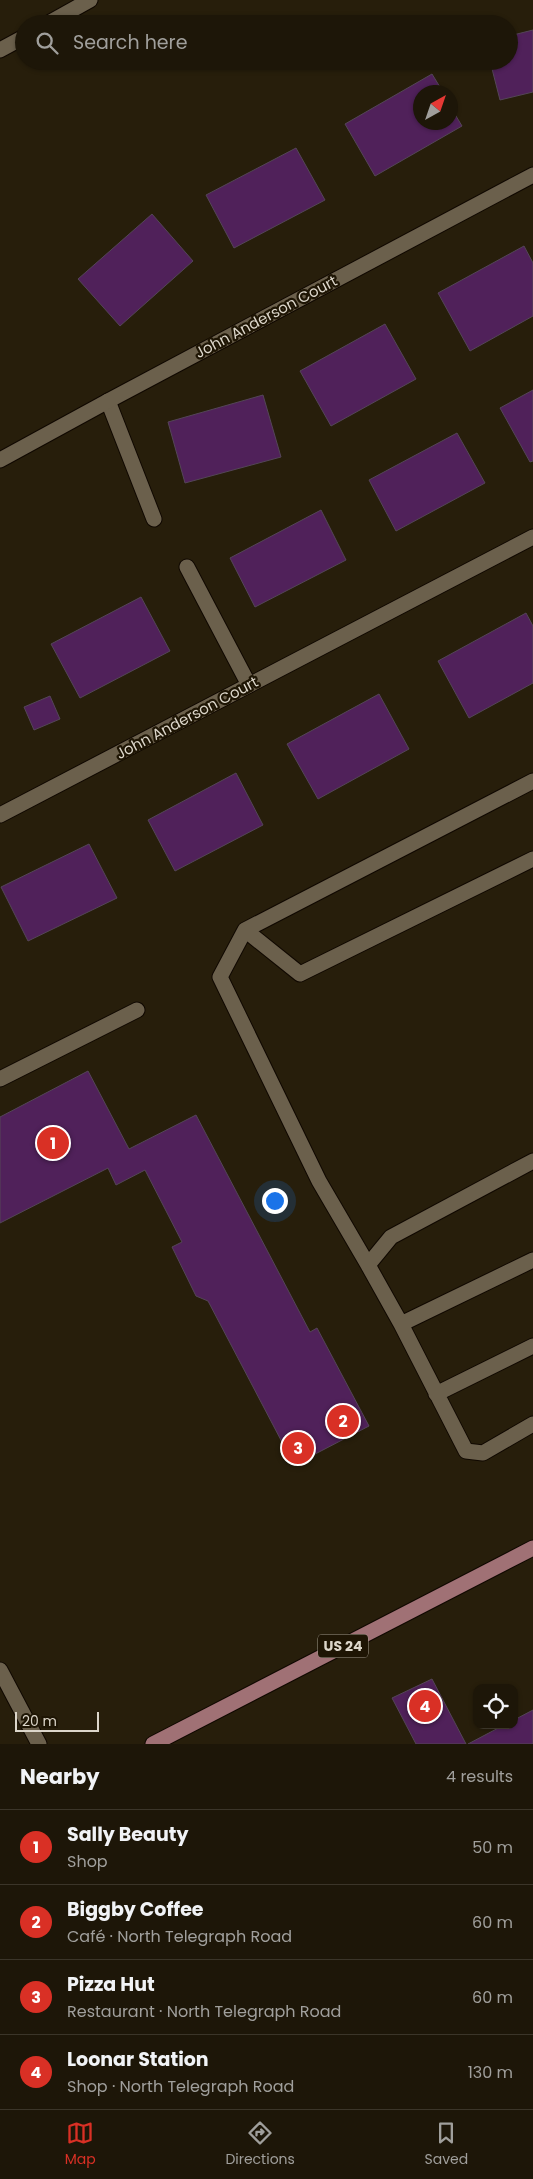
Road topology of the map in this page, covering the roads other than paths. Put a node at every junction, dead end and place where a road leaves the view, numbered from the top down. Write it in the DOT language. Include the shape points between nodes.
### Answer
graph roads {
  1 [pos="90,0"];
  2 [pos="63,15"];
  3 [pos="15,42"];
  4 [pos="0,50"];
  5 [pos="533,175"];
  6 [pos="108,401"];
  7 [pos="0,460"];
  8 [pos="154,519"];
  9 [pos="533,537"];
  10 [pos="187,567"];
  11 [pos="249,685"];
  12 [pos="533,781"];
  13 [pos="0,815"];
  14 [pos="533,859"];
  15 [pos="245,930"];
  16 [pos="136,1010"];
  17 [pos="0,1079"];
  18 [pos="533,1161"];
  19 [pos="533,1260"];
  20 [pos="368,1265"];
  21 [pos="401,1324"];
  22 [pos="533,1346"];
  23 [pos="436,1394"];
  24 [pos="533,1424"];
  25 [pos="533,1548"];
  26 [pos="0,1670"];
  27 [pos="39,1744"];
  28 [pos="153,1744"];
  1 -- 2 [label="street"];
  3 -- 4 [label="street"];
  5 -- 6 [label="street, John Anderson Court"];
  6 -- 7 [label="street, John Anderson Court"];
  6 -- 8 [label="street"];
  9 -- 11 [label="street, John Anderson Court"];
  10 -- 11 [label="street"];
  11 -- 13 [label="street, John Anderson Court"];
  12 -- 15 [label="street"];
  14 -- 15 [label="street" via="300,974"];
  15 -- 20 [label="street" via="220,977 319,1181"];
  16 -- 17 [label="street"];
  18 -- 20 [label="street" via="391,1237"];
  19 -- 21 [label="street"];
  20 -- 21 [label="street"];
  21 -- 23 [label="street"];
  22 -- 23 [label="street"];
  23 -- 24 [label="street" via="466,1451 483,1452"];
  25 -- 28 [label="main road, US 24"];
  26 -- 27 [label="street"];
}
